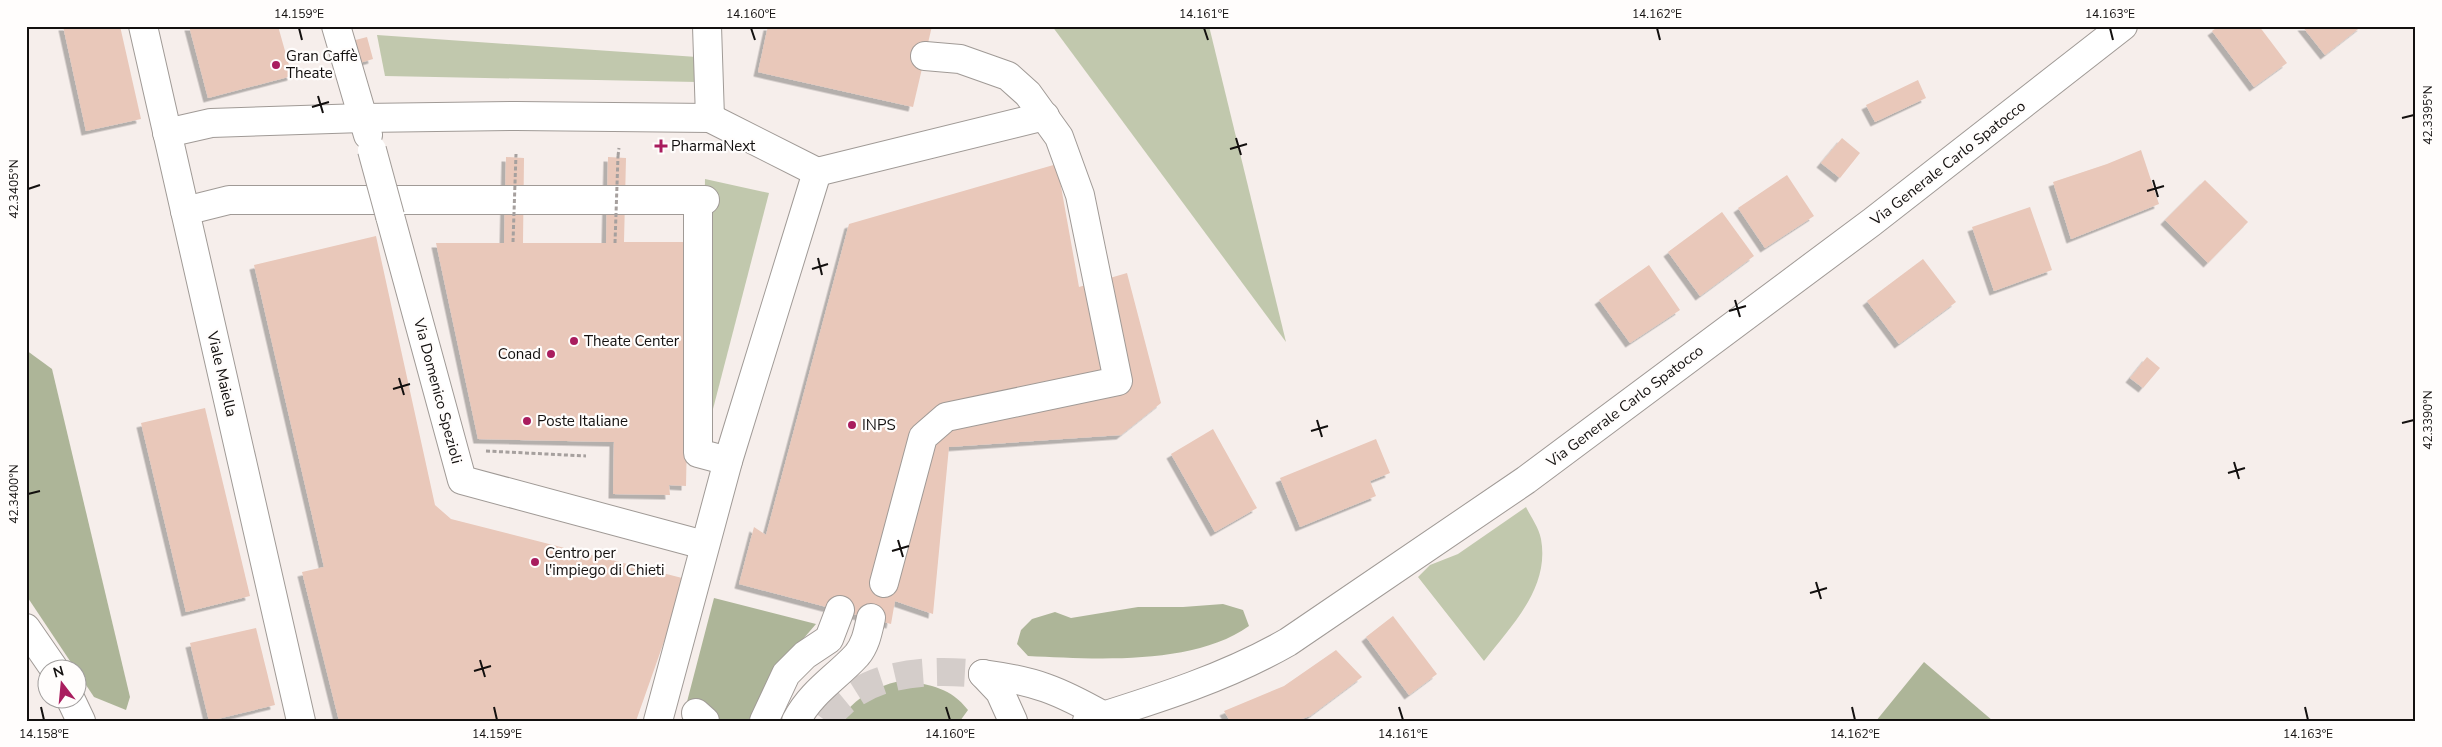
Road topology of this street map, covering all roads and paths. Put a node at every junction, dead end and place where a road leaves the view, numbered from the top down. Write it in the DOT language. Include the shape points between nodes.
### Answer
graph roads {
  1 [pos="143,26"];
  2 [pos="336,26"];
  3 [pos="707,26"];
  4 [pos="2123,26"];
  5 [pos="925,56"];
  6 [pos="1045,116"];
  7 [pos="363,118"];
  8 [pos="710,118"];
  9 [pos="166,133"];
  10 [pos="516,154"];
  11 [pos="618,156"];
  12 [pos="817,172"];
  13 [pos="185,211"];
  14 [pos="513,242"];
  15 [pos="615,242"];
  16 [pos="453,450"];
  17 [pos="586,456"];
  18 [pos="728,461"];
  19 [pos="704,545"];
  20 [pos="884,583"];
  21 [pos="840,610"];
  22 [pos="871,618"];
  23 [pos="26,628"];
  24 [pos="48,660"];
  25 [pos="1096,718"];
  26 [pos="301,721"];
  27 [pos="658,721"];
  28 [pos="764,721"];
  29 [pos="796,721"];
  30 [pos="1013,721"];
  1 -- 9 [label="main road, Viale Maiella"];
  2 -- 7 [label="main road, Via Domenico Spezioli"];
  3 -- 8 [label="main road"];
  4 -- 25 [label="main road, Via Generale Carlo Spatocco" via="1872,222 1526,480 1288,642 1216,678"];
  5 -- 6 [label="main road" via="960,59 1008,76"];
  6 -- 12 [label="main road"];
  6 -- 20 [label="main road" via="1060,137 1080,195 1118,381 946,418 923,437"];
  7 -- 8 [label="main road"];
  7 -- 9 [label="main road" via="211,123"];
  7 -- 16 [label="main road, Via Domenico Spezioli, bridge"];
  8 -- 12 [label="main road"];
  9 -- 13 [label="main road, Viale Maiella"];
  10 -- 14 [label="path, bridge"];
  11 -- 15 [label="path, bridge"];
  12 -- 18 [label="main road"];
  13 -- 18 [label="main road" via="229,200 702,200 698,453"];
  13 -- 26 [label="main road, Viale Maiella"];
  16 -- 17 [label="path"];
  16 -- 19 [label="main road, Via Domenico Spezioli" via="462,480"];
  18 -- 19 [label="main road"];
  19 -- 27 [label="main road"];
  21 -- 28 [label="main road" via="828,639 786,674"];
  22 -- 29 [label="main road" via="858,654 810,698"];
  23 -- 24 [label="main road"];
  25 -- 30 [label="main road" via="1061,692 1039,684 983,674 1000,692"];
}
